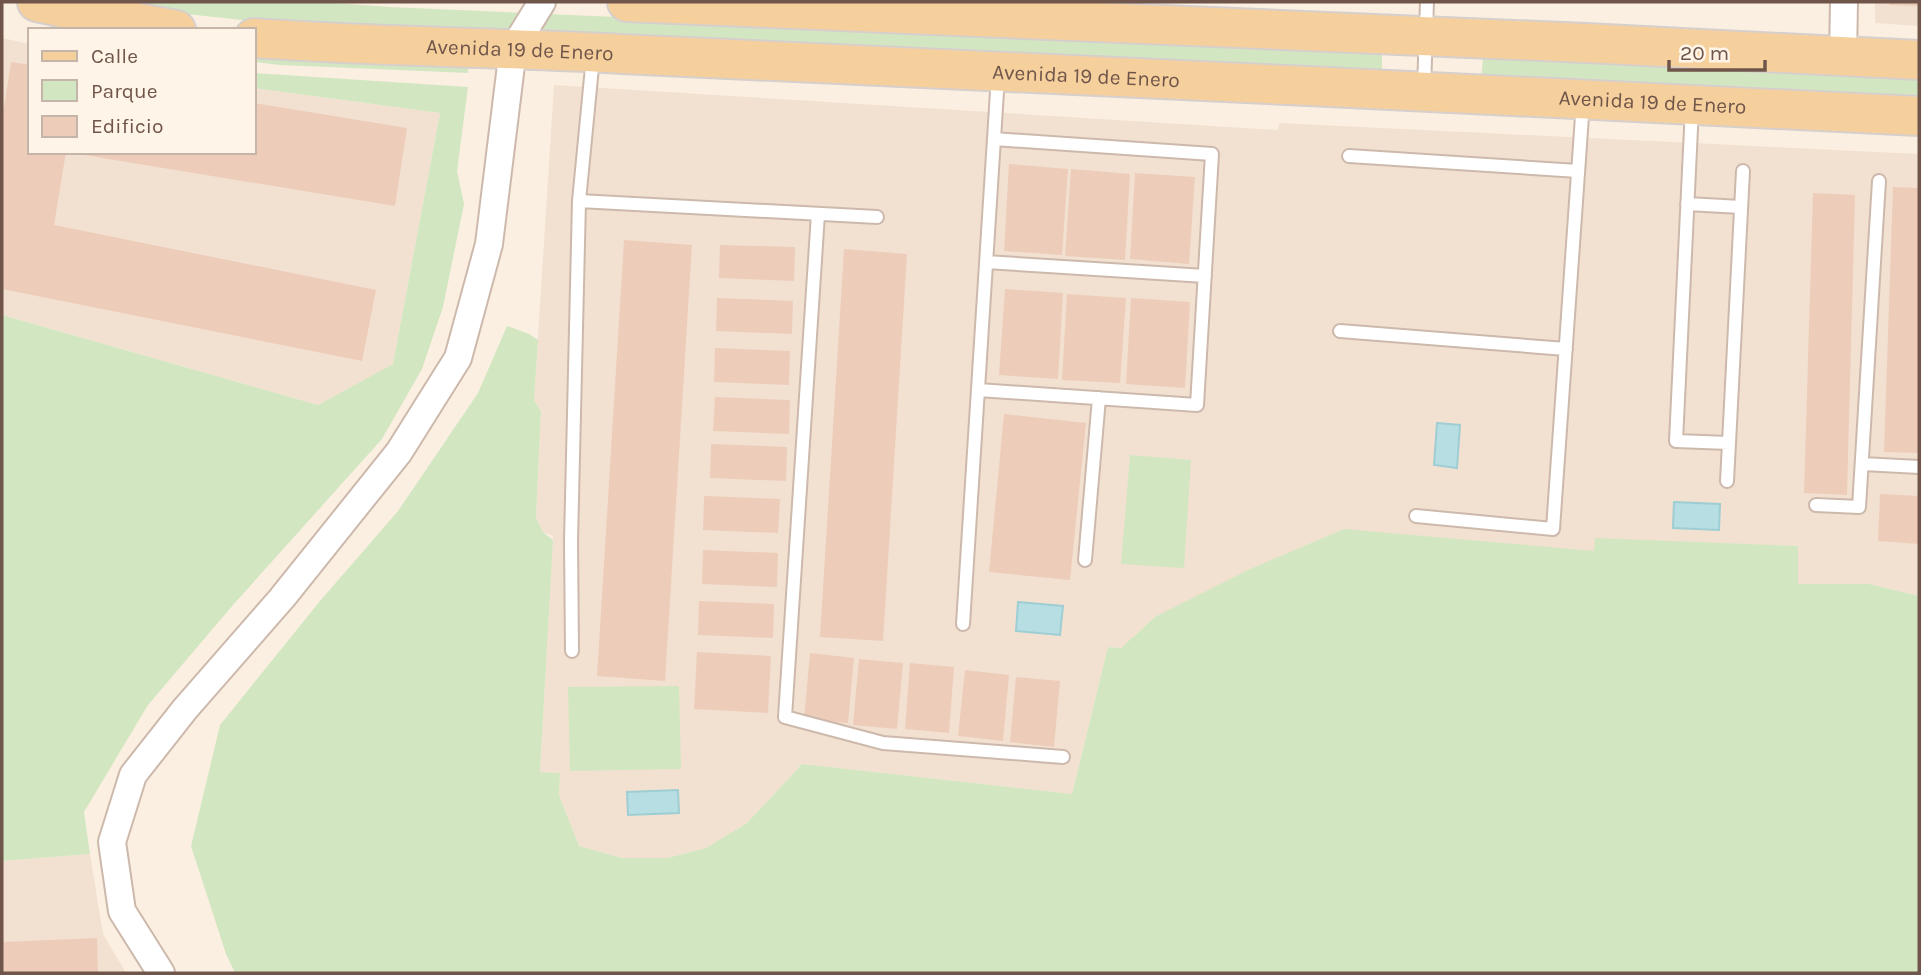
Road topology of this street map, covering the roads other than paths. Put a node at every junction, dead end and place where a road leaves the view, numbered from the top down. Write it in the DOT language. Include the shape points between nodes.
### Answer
graph roads {
  1 [pos="37,2"];
  2 [pos="542,2"];
  3 [pos="627,2"];
  4 [pos="1844,2"];
  5 [pos="1427,19"];
  6 [pos="165,28"];
  7 [pos="256,38"];
  8 [pos="513,50"];
  9 [pos="594,53"];
  10 [pos="1843,56"];
  11 [pos="1919,60"];
  12 [pos="998,74"];
  13 [pos="1424,92"];
  14 [pos="1584,98"];
  15 [pos="1692,103"];
  16 [pos="1919,116"];
  17 [pos="993,139"];
  18 [pos="1349,156"];
  19 [pos="1743,171"];
  20 [pos="1578,172"];
  21 [pos="1879,181"];
  22 [pos="579,201"];
  23 [pos="1687,204"];
  24 [pos="1741,207"];
  25 [pos="818,214"];
  26 [pos="877,217"];
  27 [pos="986,262"];
  28 [pos="1205,276"];
  29 [pos="1340,331"];
  30 [pos="1566,349"];
  31 [pos="978,390"];
  32 [pos="1099,398"];
  33 [pos="1729,443"];
  34 [pos="1863,464"];
  35 [pos="1919,467"];
  36 [pos="1727,481"];
  37 [pos="1816,505"];
  38 [pos="1416,516"];
  39 [pos="1085,560"];
  40 [pos="963,624"];
  41 [pos="572,651"];
  42 [pos="1063,757"];
  43 [pos="161,973"];
  1 -- 6 [label="main road"];
  2 -- 8 [label="street"];
  3 -- 5 [label="main road"];
  4 -- 10 [label="street"];
  5 -- 10 [label="main road"];
  5 -- 13 [label="lane"];
  7 -- 8 [label="main road, Avenida 19 de Enero"];
  8 -- 9 [label="main road, Avenida 19 de Enero"];
  8 -- 43 [label="street" via="489,244 457,358 399,452 134,775 112,842 122,911"];
  9 -- 12 [label="main road, Avenida 19 de Enero"];
  9 -- 22 [label="lane"];
  10 -- 11 [label="main road"];
  12 -- 13 [label="main road, Avenida 19 de Enero"];
  12 -- 17 [label="lane"];
  13 -- 14 [label="main road, Avenida 19 de Enero"];
  14 -- 15 [label="main road, Avenida 19 de Enero"];
  14 -- 20 [label="lane"];
  15 -- 16 [label="main road, Avenida 19 de Enero"];
  15 -- 23 [label="lane"];
  17 -- 27 [label="lane"];
  17 -- 28 [label="lane" via="1212,154"];
  18 -- 20 [label="lane"];
  19 -- 24 [label="lane"];
  20 -- 30 [label="lane"];
  21 -- 34 [label="lane"];
  22 -- 25 [label="lane"];
  22 -- 41 [label="lane" via="570,541"];
  23 -- 24 [label="lane"];
  23 -- 33 [label="lane" via="1676,441"];
  24 -- 33 [label="lane"];
  25 -- 26 [label="lane"];
  25 -- 42 [label="lane" via="785,717 883,743"];
  27 -- 28 [label="lane"];
  27 -- 31 [label="lane"];
  28 -- 32 [label="lane" via="1197,405"];
  29 -- 30 [label="lane"];
  30 -- 38 [label="lane" via="1553,529"];
  31 -- 32 [label="lane"];
  31 -- 40 [label="lane"];
  32 -- 39 [label="lane"];
  33 -- 36 [label="lane"];
  34 -- 35 [label="lane"];
  34 -- 37 [label="lane" via="1859,507"];
}
